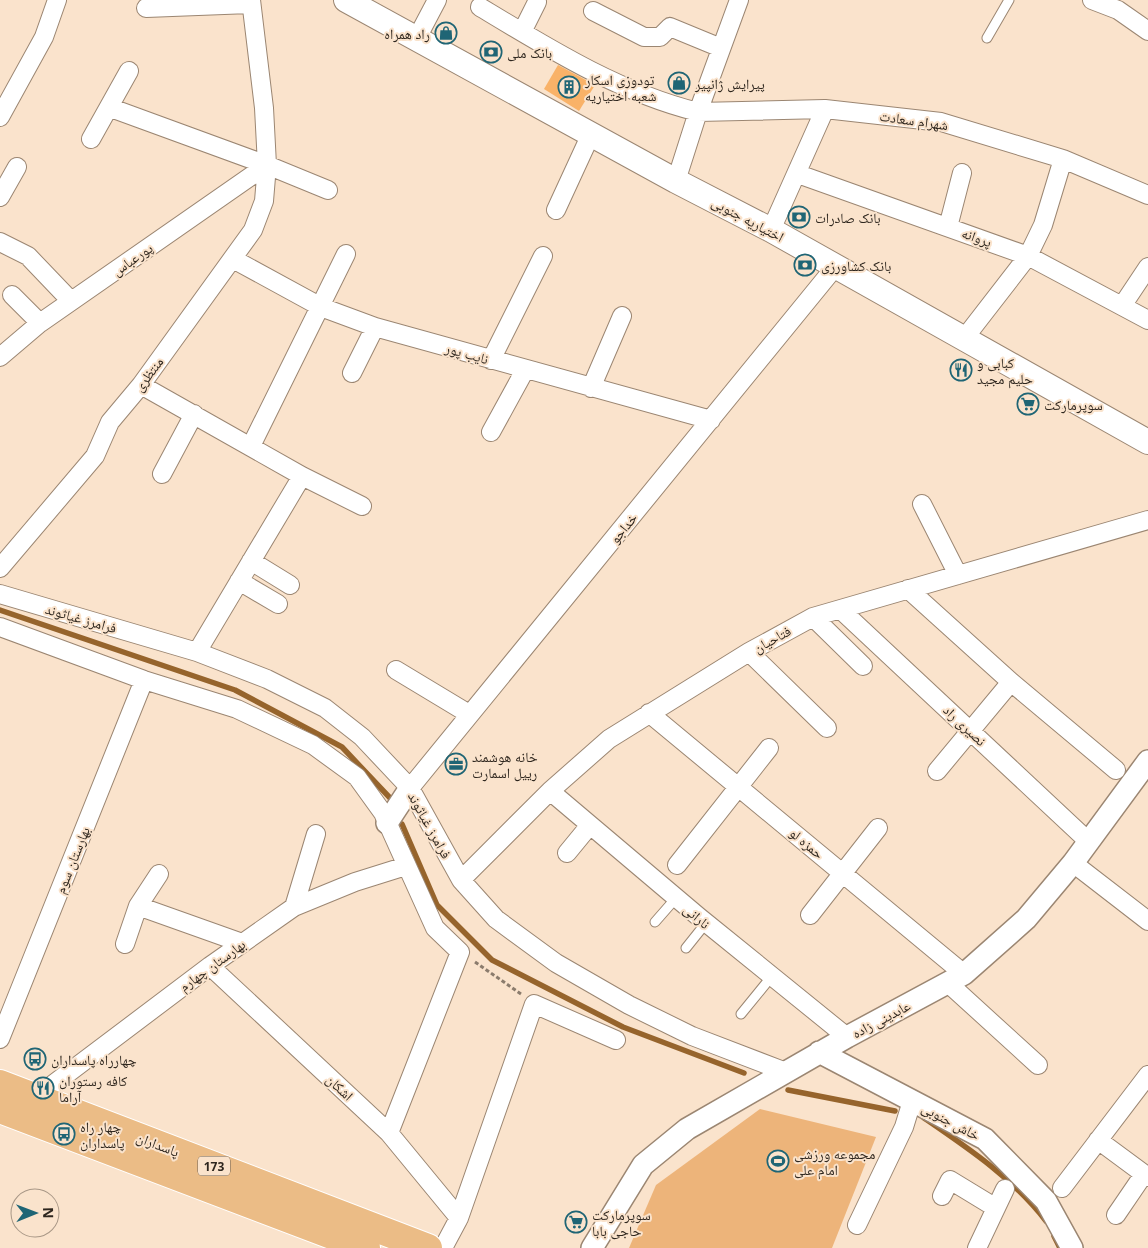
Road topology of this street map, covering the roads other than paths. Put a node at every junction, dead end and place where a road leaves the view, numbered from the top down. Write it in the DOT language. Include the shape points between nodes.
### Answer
graph roads {
  1 [pos="57,0"];
  2 [pos="346,0"];
  3 [pos="438,0"];
  4 [pos="739,0"];
  5 [pos="1009,0"];
  6 [pos="1092,0"];
  7 [pos="250,1"];
  8 [pos="537,2"];
  9 [pos="480,7"];
  10 [pos="146,8"];
  11 [pos="593,11"];
  12 [pos="1148,31"];
  13 [pos="522,32"];
  14 [pos="416,38"];
  15 [pos="987,38"];
  16 [pos="721,48"];
  17 [pos="129,71"];
  18 [pos="110,108"];
  19 [pos="825,109"];
  20 [pos="698,112"];
  21 [pos="0,117"];
  22 [pos="591,134"];
  23 [pos="91,140"];
  24 [pos="1063,158"];
  25 [pos="267,165"];
  26 [pos="17,167"];
  27 [pos="798,174"];
  28 [pos="962,174"];
  29 [pos="676,181"];
  30 [pos="328,190"];
  31 [pos="1147,192"];
  32 [pos="0,197"];
  33 [pos="556,210"];
  34 [pos="948,227"];
  35 [pos="771,230"];
  36 [pos="0,242"];
  37 [pos="346,254"];
  38 [pos="544,256"];
  39 [pos="1028,256"];
  40 [pos="233,259"];
  41 [pos="835,267"];
  42 [pos="1148,267"];
  43 [pos="12,294"];
  44 [pos="71,301"];
  45 [pos="1122,306"];
  46 [pos="321,307"];
  47 [pos="622,316"];
  48 [pos="1148,320"];
  49 [pos="40,323"];
  50 [pos="375,327"];
  51 [pos="963,340"];
  52 [pos="0,357"];
  53 [pos="491,360"];
  54 [pos="524,370"];
  55 [pos="352,373"];
  56 [pos="141,384"];
  57 [pos="591,388"];
  58 [pos="194,414"];
  59 [pos="711,420"];
  60 [pos="491,432"];
  61 [pos="1148,442"];
  62 [pos="251,446"];
  63 [pos="162,474"];
  64 [pos="302,476"];
  65 [pos="922,504"];
  66 [pos="362,506"];
  67 [pos="1148,520"];
  68 [pos="251,561"];
  69 [pos="0,568"];
  70 [pos="958,575"];
  71 [pos="239,581"];
  72 [pos="290,585"];
  73 [pos="908,589"];
  74 [pos="0,594"];
  75 [pos="278,604"];
  76 [pos="841,610"];
  77 [pos="812,617"];
  78 [pos="0,627"];
  79 [pos="197,652"];
  80 [pos="750,652"];
  81 [pos="863,666"];
  82 [pos="396,670"];
  83 [pos="144,680"];
  84 [pos="1011,682"];
  85 [pos="650,712"];
  86 [pos="469,714"];
  87 [pos="827,728"];
  88 [pos="970,731"];
  89 [pos="769,748"];
  90 [pos="1148,761"];
  91 [pos="1116,770"];
  92 [pos="936,771"];
  93 [pos="739,787"];
  94 [pos="410,788"];
  95 [pos="550,792"];
  96 [pos="387,823"];
  97 [pos="590,825"];
  98 [pos="878,828"];
  99 [pos="316,834"];
  100 [pos="1088,841"];
  101 [pos="567,852"];
  102 [pos="1073,863"];
  103 [pos="677,865"];
  104 [pos="406,866"];
  105 [pos="158,874"];
  106 [pos="843,874"];
  107 [pos="460,880"];
  108 [pos="676,898"];
  109 [pos="138,906"];
  110 [pos="294,907"];
  111 [pos="810,914"];
  112 [pos="655,922"];
  113 [pos="1148,922"];
  114 [pos="706,923"];
  115 [pos="242,943"];
  116 [pos="125,944"];
  117 [pos="686,948"];
  118 [pos="210,966"];
  119 [pos="772,976"];
  120 [pos="956,979"];
  121 [pos="741,1014"];
  122 [pos="847,1037"];
  123 [pos="0,1039"];
  124 [pos="616,1040"];
  125 [pos="819,1052"];
  126 [pos="1038,1065"];
  127 [pos="786,1072"];
  128 [pos="1148,1075"];
  129 [pos="0,1084"];
  130 [pos="912,1101"];
  131 [pos="0,1109"];
  132 [pos="31,1109"];
  133 [pos="389,1133"];
  134 [pos="1098,1140"];
  135 [pos="1146,1175"];
  136 [pos="1062,1188"];
  137 [pos="1005,1189"];
  138 [pos="942,1196"];
  139 [pos="996,1208"];
  140 [pos="1116,1215"];
  141 [pos="459,1218"];
  142 [pos="857,1225"];
  143 [pos="366,1248"];
  144 [pos="428,1248"];
  145 [pos="443,1248"];
  146 [pos="592,1248"];
  147 [pos="977,1248"];
  148 [pos="1072,1248"];
  1 -- 21 [label="street" via="44,37"];
  2 -- 14 [label="main road, اختیاریه جنوبی"];
  3 -- 14 [label="street"];
  4 -- 16 [label="street"];
  5 -- 15 [label="lane"];
  6 -- 12 [label="street" via="1118,10"];
  7 -- 10 [label="street"];
  7 -- 25 [label="street, منتظری" via="264,108"];
  8 -- 13 [label="street"];
  9 -- 13 [label="street, شهرام سعادت"];
  11 -- 16 [label="street" via="644,36 660,37 670,27"];
  13 -- 20 [label="street, شهرام سعادت" via="614,82"];
  14 -- 22 [label="main road, اختیاریه جنوبی"];
  16 -- 20 [label="street"];
  17 -- 18 [label="street"];
  18 -- 23 [label="street"];
  18 -- 25 [label="street"];
  19 -- 20 [label="street, شهرام سعادت"];
  19 -- 24 [label="street, شهرام سعادت" via="941,122"];
  19 -- 27 [label="street"];
  20 -- 29 [label="street"];
  22 -- 29 [label="main road, اختیاریه جنوبی"];
  22 -- 33 [label="street"];
  24 -- 31 [label="street, شهرام سعادت"];
  24 -- 39 [label="street" via="1043,225"];
  25 -- 30 [label="street"];
  25 -- 40 [label="street, منتظری" via="264,201 253,230"];
  25 -- 44 [label="street, پورعباس"];
  26 -- 32 [label="street"];
  27 -- 34 [label="street, پروانه"];
  27 -- 35 [label="street"];
  28 -- 34 [label="street"];
  29 -- 35 [label="main road, اختیاریه جنوبی"];
  34 -- 39 [label="street, پروانه"];
  35 -- 41 [label="main road, اختیاریه جنوبی"];
  36 -- 44 [label="street" via="28,256"];
  37 -- 46 [label="street"];
  38 -- 53 [label="street"];
  39 -- 45 [label="street, پروانه"];
  39 -- 51 [label="street"];
  40 -- 46 [label="street, نایب پور"];
  40 -- 56 [label="street, منتظری"];
  41 -- 51 [label="main road, اختیاریه جنوبی"];
  41 -- 59 [label="street, خداجو"];
  42 -- 45 [label="street"];
  43 -- 49 [label="street"];
  44 -- 49 [label="street, پورعباس"];
  45 -- 48 [label="street, پروانه"];
  46 -- 50 [label="street, نایب پور"];
  46 -- 62 [label="street"];
  47 -- 57 [label="street"];
  49 -- 52 [label="street, پورعباس"];
  50 -- 53 [label="street, نایب پور"];
  50 -- 55 [label="street"];
  51 -- 61 [label="main road, اختیاریه جنوبی"];
  53 -- 54 [label="street, نایب پور"];
  54 -- 57 [label="street, نایب پور"];
  54 -- 60 [label="street"];
  56 -- 58 [label="street"];
  56 -- 69 [label="street, منتظری" via="110,422 95,456"];
  57 -- 59 [label="street, نایب پور"];
  58 -- 62 [label="street"];
  58 -- 63 [label="street"];
  59 -- 86 [label="street, خداجو"];
  62 -- 64 [label="street"];
  64 -- 66 [label="street"];
  64 -- 68 [label="street"];
  65 -- 70 [label="street"];
  67 -- 70 [label="street, فتاحیان"];
  68 -- 71 [label="street"];
  68 -- 72 [label="street"];
  70 -- 73 [label="street, فتاحیان"];
  71 -- 75 [label="street"];
  71 -- 79 [label="street"];
  73 -- 76 [label="street, فتاحیان" via="864,600"];
  73 -- 84 [label="street"];
  74 -- 79 [label="street, فرامرز غیاثوند"];
  76 -- 77 [label="street, فتاحیان"];
  76 -- 88 [label="street, نصیری راد"];
  77 -- 80 [label="street, فتاحیان"];
  77 -- 81 [label="street"];
  78 -- 83 [label="street"];
  79 -- 94 [label="street, فرامرز غیاثوند" via="267,679 325,708 362,737"];
  80 -- 85 [label="street, فتاحیان"];
  80 -- 87 [label="street"];
  82 -- 86 [label="street"];
  83 -- 96 [label="street" via="237,709 313,745 356,777"];
  83 -- 123 [label="street, بهارستان سوم"];
  84 -- 88 [label="street"];
  84 -- 91 [label="street"];
  85 -- 93 [label="street, حمزه لو"];
  85 -- 95 [label="street, فتاحیان" via="609,739"];
  86 -- 94 [label="street, خداجو"];
  88 -- 92 [label="street"];
  88 -- 100 [label="street, نصیری راد"];
  89 -- 93 [label="street"];
  90 -- 100 [label="street, عابدینی زاده"];
  93 -- 103 [label="street"];
  93 -- 106 [label="street, حمزه لو"];
  94 -- 96 [label="street"];
  94 -- 107 [label="street, فرامرز غیاثوند"];
  95 -- 97 [label="street, نارانی"];
  95 -- 107 [label="street, فتاحیان"];
  96 -- 104 [label="street"];
  97 -- 101 [label="street"];
  97 -- 108 [label="street, نارانی"];
  98 -- 106 [label="street"];
  99 -- 110 [label="street"];
  100 -- 102 [label="street, عابدینی زاده"];
  102 -- 113 [label="street"];
  102 -- 120 [label="street, عابدینی زاده" via="1026,919"];
  104 -- 110 [label="street, بهارستان چهارم" via="355,882"];
  104 -- 133 [label="street" via="435,928 460,952"];
  105 -- 109 [label="street"];
  106 -- 111 [label="street"];
  106 -- 120 [label="street, حمزه لو"];
  107 -- 127 [label="street, فرامرز غیاثوند" via="496,918 556,962 629,1005 692,1036"];
  108 -- 112 [label="lane"];
  108 -- 114 [label="street, نارانی"];
  109 -- 115 [label="street"];
  109 -- 116 [label="street"];
  110 -- 115 [label="street, بهارستان چهارم"];
  114 -- 117 [label="lane"];
  114 -- 119 [label="street, نارانی"];
  115 -- 118 [label="street, بهارستان چهارم"];
  118 -- 132 [label="street, بهارستان چهارم"];
  118 -- 133 [label="street, اشکان"];
  119 -- 121 [label="lane"];
  119 -- 122 [label="street, نارانی"];
  120 -- 122 [label="street, عابدینی زاده"];
  120 -- 126 [label="street, حمزه لو"];
  122 -- 125 [label="street, عابدینی زاده"];
  124 -- 141 [label="street" via="534,1004"];
  125 -- 127 [label="street, عابدینی زاده"];
  125 -- 130 [label="street, خاش جنوبی"];
  127 -- 146 [label="street, عابدینی زاده" via="687,1128 643,1165"];
  128 -- 134 [label="street"];
  129 -- 132 [label="main road, پاسداران / 173"];
  130 -- 142 [label="street" via="904,1127"];
  130 -- 148 [label="street, خاش جنوبی" via="984,1139 1046,1201"];
  131 -- 132 [label="main road, پاسداران / 173"];
  132 -- 143 [label="main road, پاسداران / 173"];
  132 -- 144 [label="main road, پاسداران / 173"];
  133 -- 141 [label="street, اشکان"];
  134 -- 135 [label="street"];
  134 -- 136 [label="street"];
  135 -- 140 [label="street"];
  137 -- 139 [label="street"];
  138 -- 139 [label="street" via="950,1180"];
  139 -- 147 [label="street"];
  141 -- 145 [label="street"];
}
